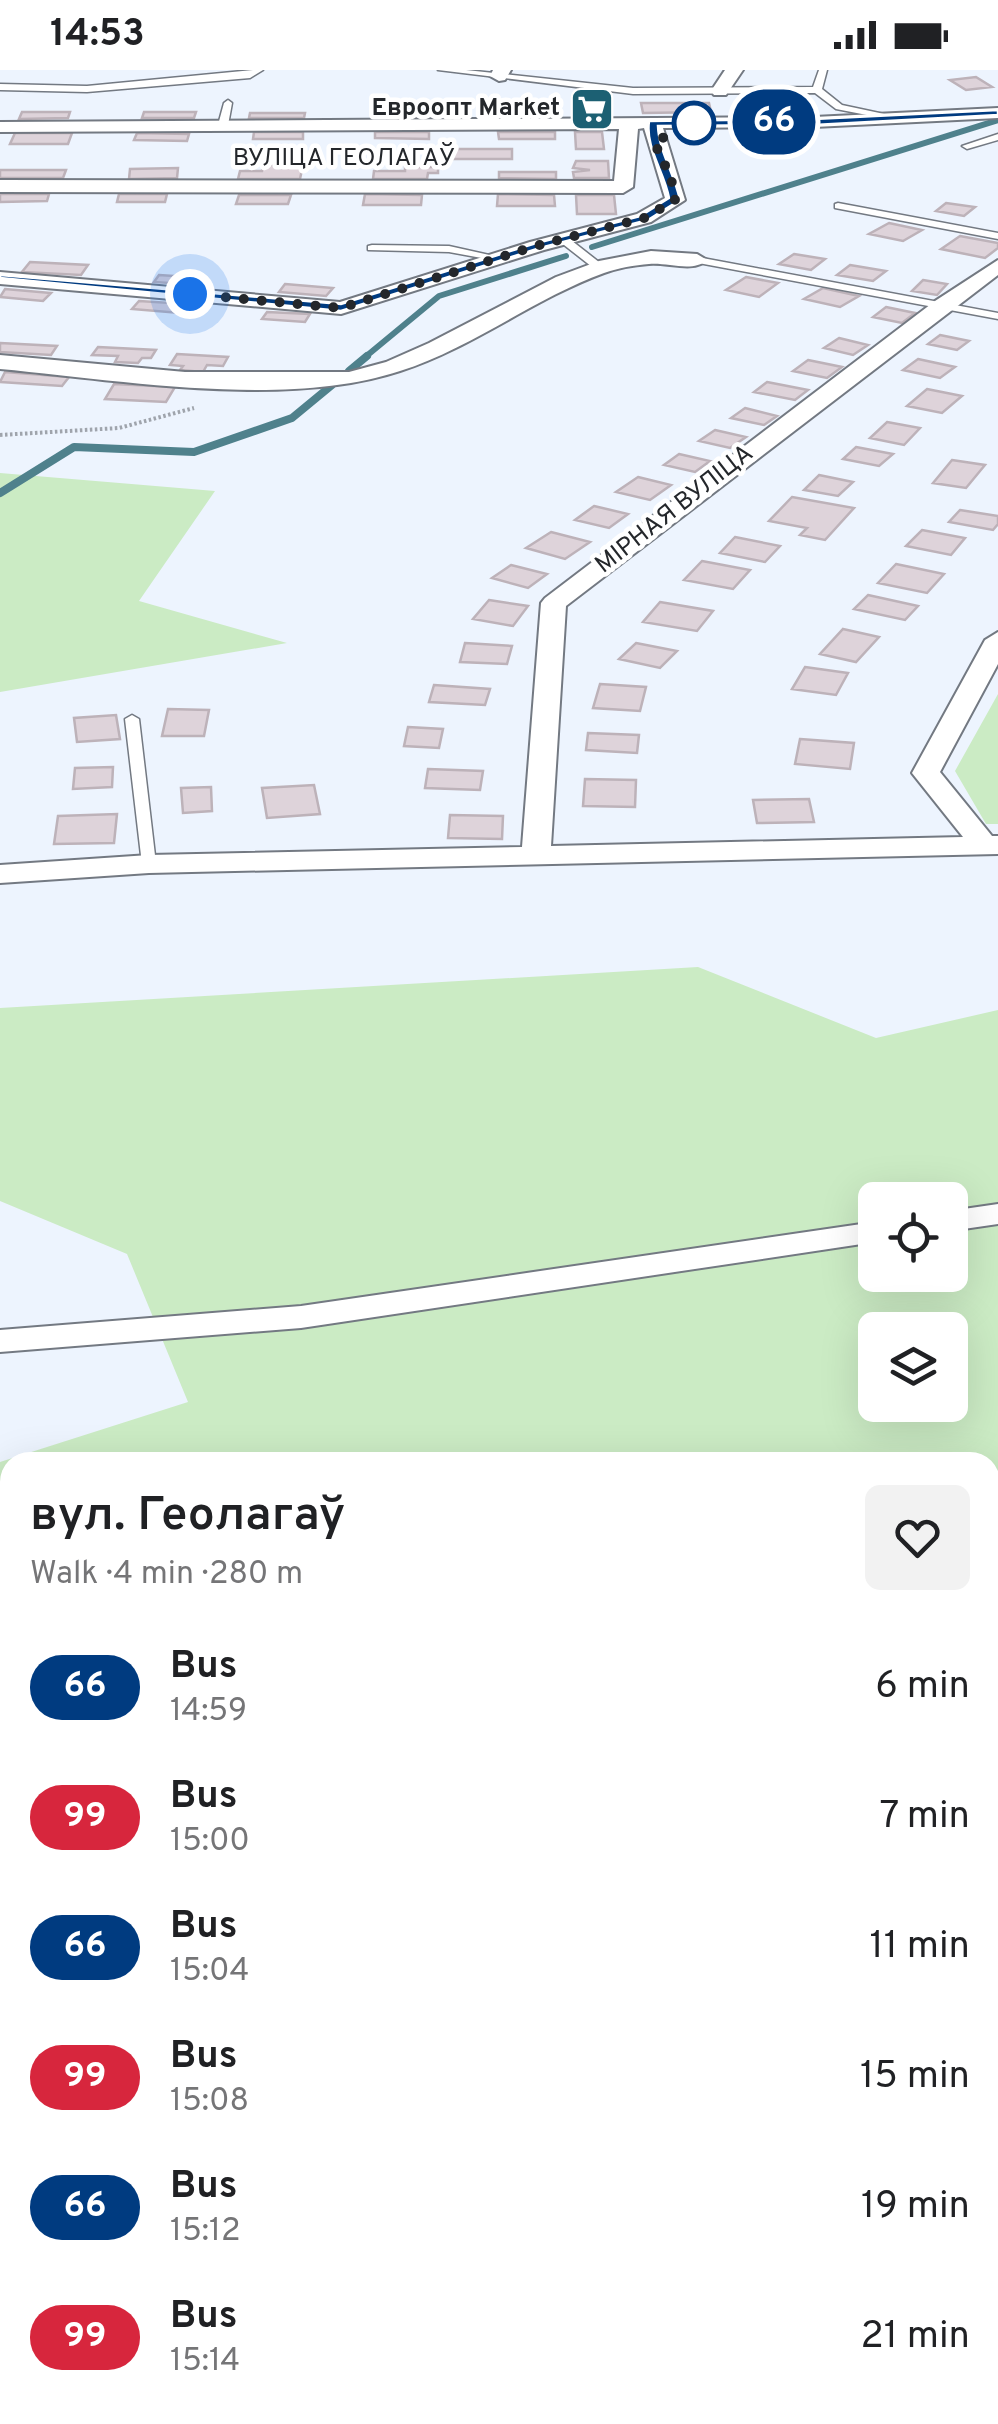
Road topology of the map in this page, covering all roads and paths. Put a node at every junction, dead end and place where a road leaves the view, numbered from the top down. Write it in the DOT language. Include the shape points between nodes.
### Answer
graph roads {
  1 [pos="259,70"];
  2 [pos="442,70"];
  3 [pos="734,70"];
  4 [pos="823,70"];
  5 [pos="501,73"];
  6 [pos="0,87"];
  7 [pos="817,90"];
  8 [pos="720,91"];
  9 [pos="228,103"];
  10 [pos="998,113"];
  11 [pos="898,118"];
  12 [pos="629,123"];
  13 [pos="653,123"];
  14 [pos="223,126"];
  15 [pos="0,128"];
  16 [pos="998,137"];
  17 [pos="967,146"];
  18 [pos="0,186"];
  19 [pos="838,206"];
  20 [pos="998,236"];
  21 [pos="563,239"];
  22 [pos="372,248"];
  23 [pos="498,258"];
  24 [pos="698,260"];
  25 [pos="998,266"];
  26 [pos="600,268"];
  27 [pos="0,278"];
  28 [pos="942,305"];
  29 [pos="998,316"];
  30 [pos="0,362"];
  31 [pos="244,383"];
  32 [pos="0,435"];
  33 [pos="998,640"];
  34 [pos="132,719"];
  35 [pos="992,846"];
  36 [pos="536,854"];
  37 [pos="149,864"];
  38 [pos="0,874"];
  39 [pos="998,1214"];
  40 [pos="968,1218"];
  41 [pos="858,1235"];
  42 [pos="0,1340"];
  1 -- 6 [label="lane" via="87,89"];
  2 -- 5 [label="lane"];
  3 -- 8 [label="street"];
  4 -- 7 [label="lane"];
  5 -- 8 [label="lane" via="632,91"];
  7 -- 8 [label="lane"];
  7 -- 11 [label="lane" via="838,106"];
  9 -- 14 [label="lane"];
  10 -- 11 [label="street, ВУЛІЦА ГЕОЛАГАЎ"];
  11 -- 13 [label="street, ВУЛІЦА ГЕОЛАГАЎ"];
  12 -- 13 [label="street, ВУЛІЦА ГЕОЛАГАЎ"];
  12 -- 14 [label="street, ВУЛІЦА ГЕОЛАГАЎ"];
  12 -- 18 [label="street, ВУЛІЦА ГЕОЛАГАЎ" via="623,187"];
  13 -- 21 [label="street" via="675,200 644,218"];
  14 -- 15 [label="street, ВУЛІЦА ГЕОЛАГАЎ"];
  16 -- 17 [label="lane"];
  19 -- 20 [label="lane"];
  21 -- 23 [label="street"];
  21 -- 26 [label="lane"];
  22 -- 23 [label="lane"];
  23 -- 27 [label="street" via="341,308"];
  24 -- 26 [label="street" via="625,260"];
  24 -- 28 [label="lane"];
  25 -- 28 [label="street, МІРНАЯ ВУЛІЦА"];
  26 -- 31 [label="street" via="422,353 351,378"];
  28 -- 29 [label="lane"];
  28 -- 36 [label="street, МІРНАЯ ВУЛІЦА" via="554,604"];
  30 -- 31 [label="street"];
  31 -- 32 [label="path" via="189,410 120,428"];
  33 -- 35 [label="street" via="926,772"];
  34 -- 37 [label="lane"];
  35 -- 36 [label="street"];
  36 -- 37 [label="street"];
  37 -- 38 [label="street"];
  39 -- 40 [label="street"];
  41 -- 42 [label="street" via="301,1317"];
}
